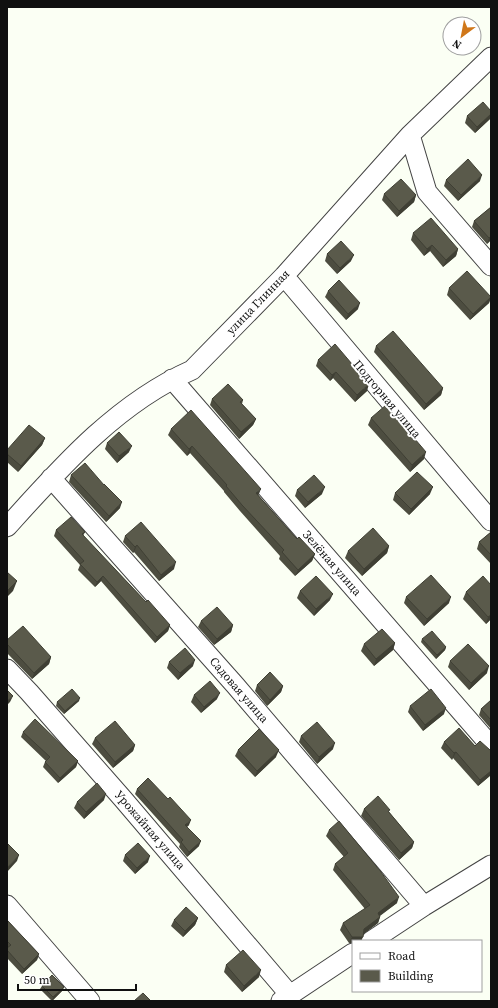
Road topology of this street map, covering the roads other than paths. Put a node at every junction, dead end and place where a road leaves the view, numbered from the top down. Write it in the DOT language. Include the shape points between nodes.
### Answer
graph roads {
  1 [pos="491,57"];
  2 [pos="410,135"];
  3 [pos="491,266"];
  4 [pos="284,276"];
  5 [pos="172,379"];
  6 [pos="51,478"];
  7 [pos="491,521"];
  8 [pos="7,527"];
  9 [pos="7,668"];
  10 [pos="491,746"];
  11 [pos="491,865"];
  12 [pos="7,905"];
  13 [pos="424,906"];
  14 [pos="373,940"];
  15 [pos="352,954"];
  16 [pos="286,998"];
  17 [pos="90,1001"];
  1 -- 2 [label="street, улица Глинная"];
  2 -- 3 [label="street" via="427,192"];
  2 -- 4 [label="street, улица Глинная"];
  4 -- 5 [label="street, улица Глинная" via="192,370"];
  4 -- 7 [label="street, Подгорная улица"];
  5 -- 6 [label="street, улица Глинная" via="115,417"];
  5 -- 10 [label="street, Зелёная улица"];
  6 -- 8 [label="street, улица Глинная"];
  6 -- 13 [label="street, Садовая улица" via="235,685"];
  9 -- 16 [label="street, Урожайная улица" via="108,781"];
  11 -- 13 [label="street"];
  12 -- 17 [label="street"];
  13 -- 14 [label="street"];
  15 -- 16 [label="street"];
}
